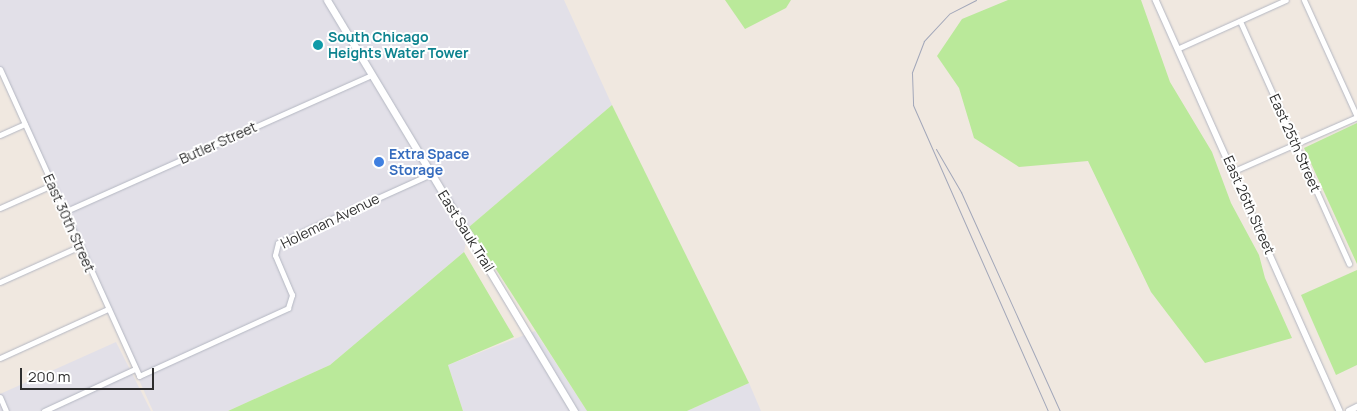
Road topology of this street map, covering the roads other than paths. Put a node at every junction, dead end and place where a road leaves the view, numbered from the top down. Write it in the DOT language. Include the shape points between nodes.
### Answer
graph roads {
  1 [pos="327,0"];
  2 [pos="1156,0"];
  3 [pos="1286,0"];
  4 [pos="1304,0"];
  5 [pos="1240,21"];
  6 [pos="1179,48"];
  7 [pos="0,69"];
  8 [pos="371,75"];
  9 [pos="1357,117"];
  10 [pos="25,124"];
  11 [pos="0,135"];
  12 [pos="1295,143"];
  13 [pos="1234,171"];
  14 [pos="431,174"];
  15 [pos="52,185"];
  16 [pos="0,208"];
  17 [pos="64,212"];
  18 [pos="80,246"];
  19 [pos="1349,264"];
  20 [pos="0,282"];
  21 [pos="108,309"];
  22 [pos="0,358"];
  23 [pos="136,370"];
  24 [pos="138,376"];
  25 [pos="0,397"];
  26 [pos="1357,407"];
  27 [pos="6,411"];
  28 [pos="44,411"];
  29 [pos="574,411"];
  30 [pos="1340,411"];
  31 [pos="1348,411"];
  1 -- 8 [label="main road, East Sauk Trail"];
  2 -- 6 [label="street, East 26th Street"];
  3 -- 5 [label="street"];
  4 -- 9 [label="street"];
  5 -- 6 [label="street"];
  5 -- 12 [label="street, East 25th Street"];
  6 -- 13 [label="street, East 26th Street"];
  7 -- 10 [label="street, East 30th Street"];
  8 -- 14 [label="main road, East Sauk Trail"];
  8 -- 17 [label="street, Butler Street"];
  9 -- 12 [label="street"];
  10 -- 11 [label="street"];
  10 -- 15 [label="street, East 30th Street"];
  12 -- 13 [label="street"];
  12 -- 19 [label="street, East 25th Street"];
  13 -- 30 [label="street, East 26th Street"];
  14 -- 24 [label="street, Holeman Avenue" via="278,243 275,255 292,295 288,308"];
  14 -- 29 [label="main road, East Sauk Trail"];
  15 -- 16 [label="street"];
  15 -- 17 [label="street, East 30th Street"];
  17 -- 18 [label="street, East 30th Street"];
  18 -- 20 [label="street"];
  18 -- 21 [label="street, East 30th Street"];
  21 -- 22 [label="street"];
  21 -- 23 [label="street, East 30th Street"];
  23 -- 24 [label="street, East 30th Street"];
  23 -- 28 [label="street"];
  25 -- 27 [label="street"];
  26 -- 31 [label="street"];
}
